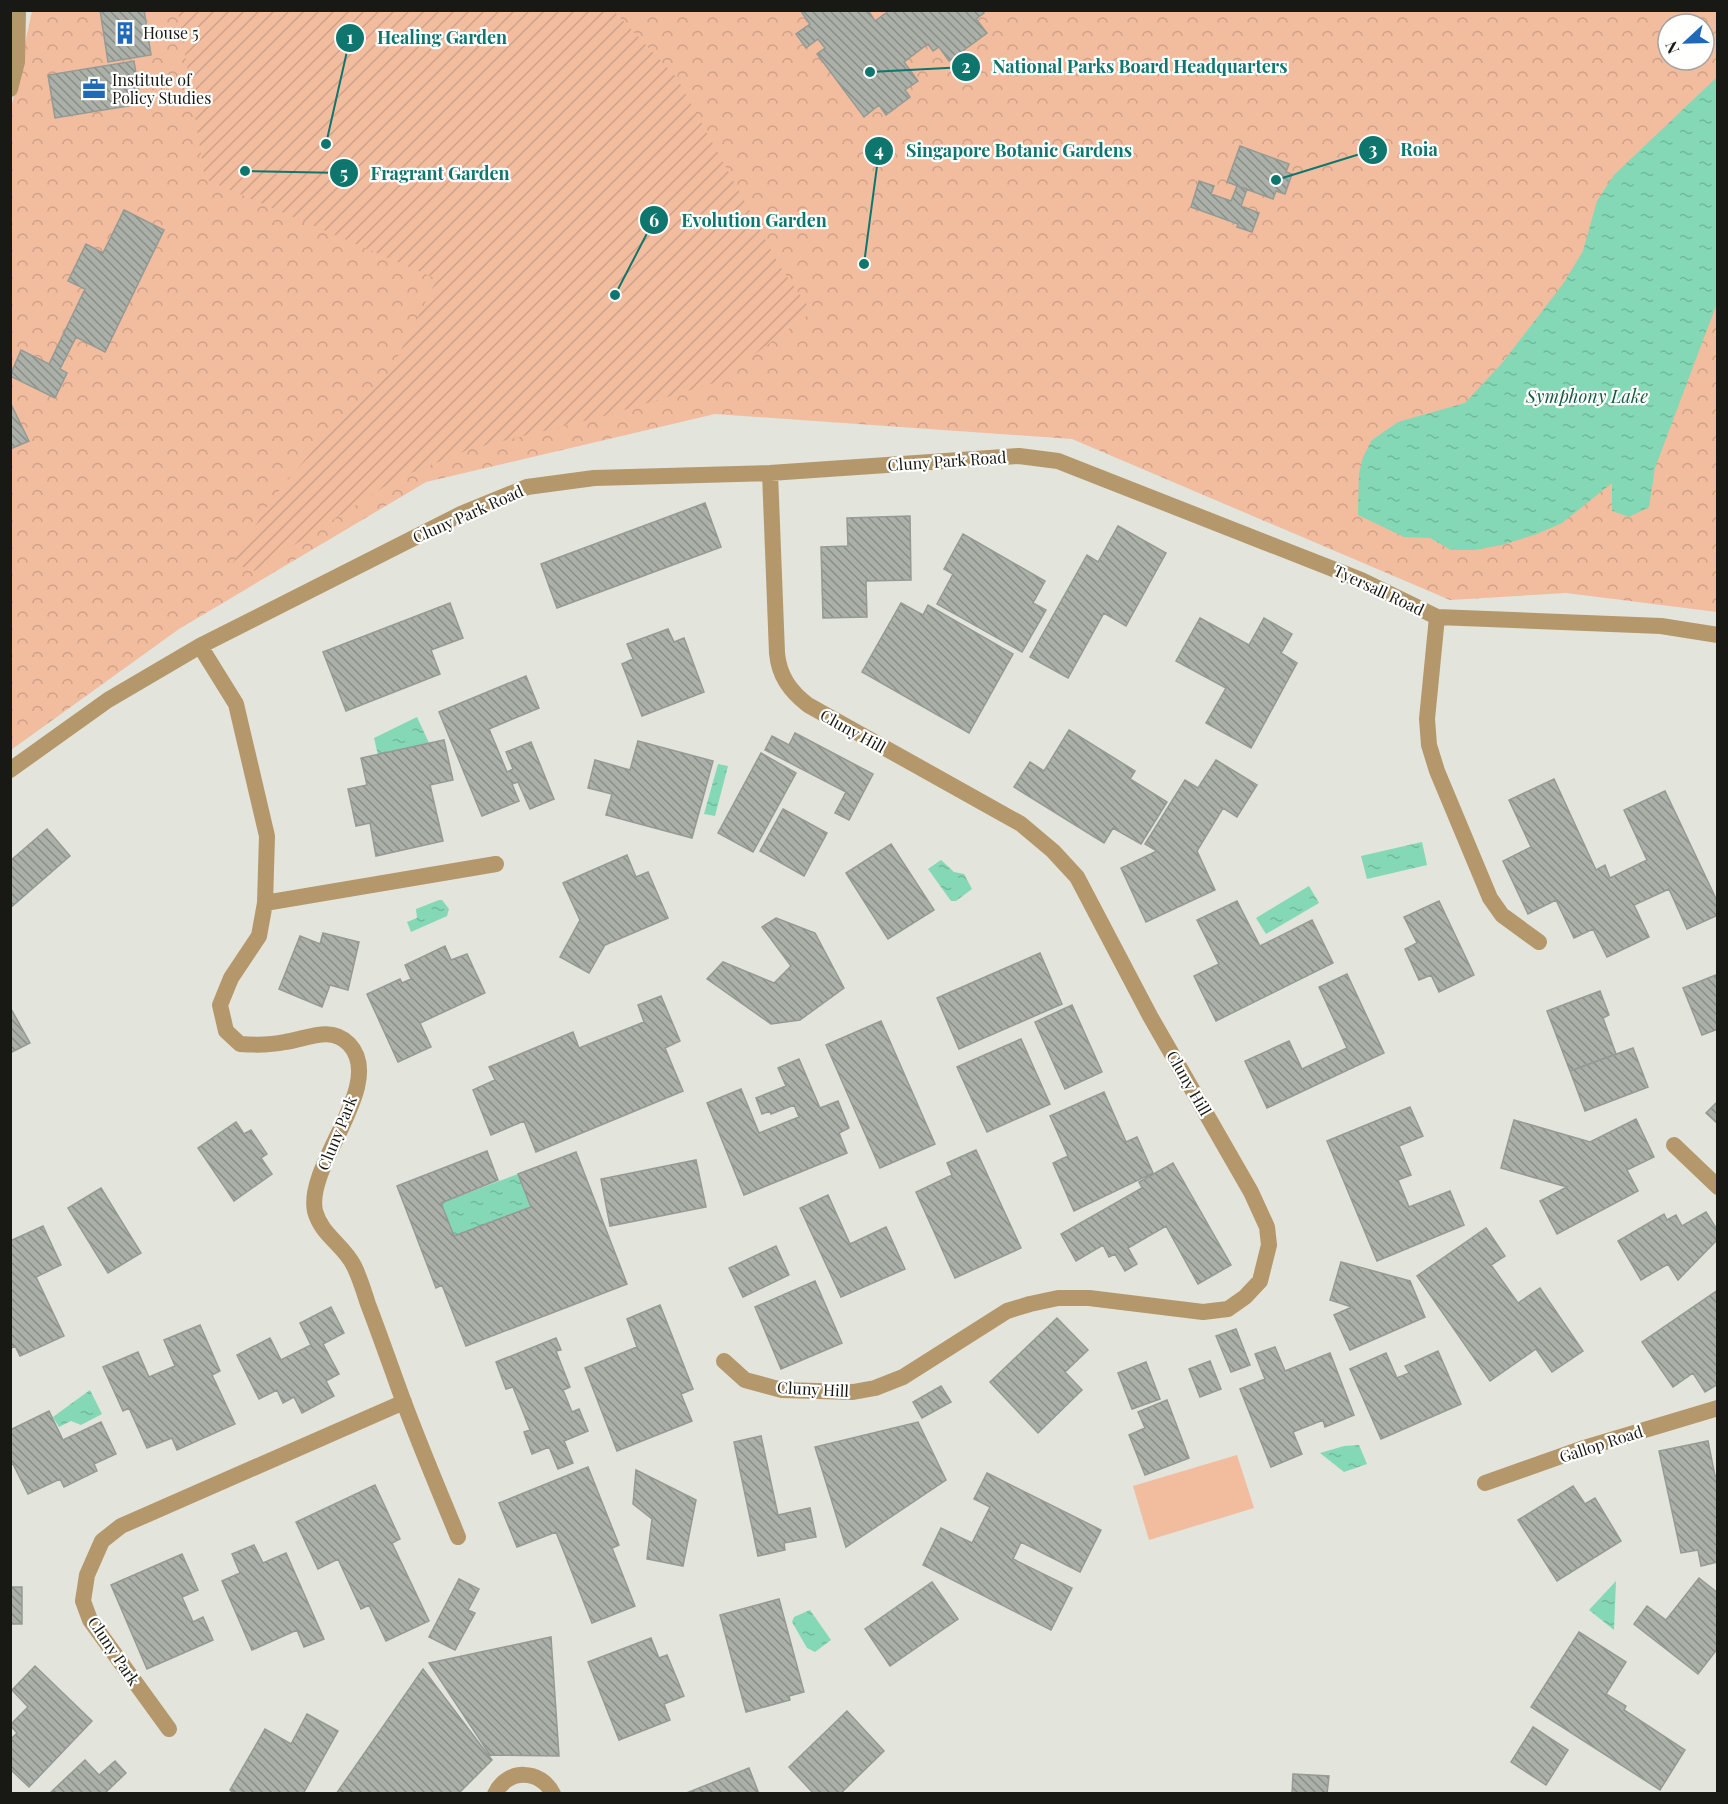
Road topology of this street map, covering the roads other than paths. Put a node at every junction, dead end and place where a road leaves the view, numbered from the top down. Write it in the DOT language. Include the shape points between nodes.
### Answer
graph roads {
  1 [pos="18,10"];
  2 [pos="10,89"];
  3 [pos="1058,461"];
  4 [pos="770,473"];
  5 [pos="1437,617"];
  6 [pos="1718,635"];
  7 [pos="200,646"];
  8 [pos="10,771"];
  9 [pos="496,864"];
  10 [pos="264,903"];
  11 [pos="1539,942"];
  12 [pos="1674,1145"];
  13 [pos="1718,1187"];
  14 [pos="724,1361"];
  15 [pos="404,1402"];
  16 [pos="1718,1408"];
  17 [pos="1485,1483"];
  18 [pos="458,1537"];
  19 [pos="169,1729"];
  20 [pos="495,1794"];
  21 [pos="553,1794"];
  1 -- 2 [label="street" via="17,62"];
  3 -- 4 [label="street, Cluny Park Road" via="1019,456"];
  3 -- 5 [label="street, Tyersall Road" via="1361,580"];
  4 -- 7 [label="street, Cluny Park Road" via="594,478 527,487 461,514"];
  4 -- 14 [label="street, Cluny Hill" via="778,669 789,687 808,705 1021,824 1077,878 1150,1016 1251,1191 1267,1227 1269,1245 1260,1281 1228,1309 1203,1312 1089,1298 1058,1298 1030,1304 1007,1311 903,1377 875,1388 854,1392 782,1390 745,1380"];
  5 -- 6 [label="street, Tyersall Road" via="1661,626"];
  5 -- 11 [label="street" via="1427,719 1437,771 1490,898 1502,915"];
  7 -- 8 [label="street, Cluny Park Road" via="108,700"];
  7 -- 10 [label="street, Cluny Park" via="236,704 267,836"];
  9 -- 10 [label="street"];
  10 -- 15 [label="street, Cluny Park" via="259,936 231,978 220,1005 222,1022 240,1044 285,1042 320,1034 339,1036 354,1052 358,1073 354,1096 319,1177 314,1209 320,1225 354,1264"];
  12 -- 13 [label="street"];
  15 -- 18 [label="street, Cluny Park"];
  15 -- 19 [label="street, Cluny Park" via="121,1526 102,1541 87,1575 84,1601 90,1620"];
  16 -- 17 [label="street, Gallop Road"];
  20 -- 21 [label="street" via="506,1780 526,1774 540,1778"];
}
